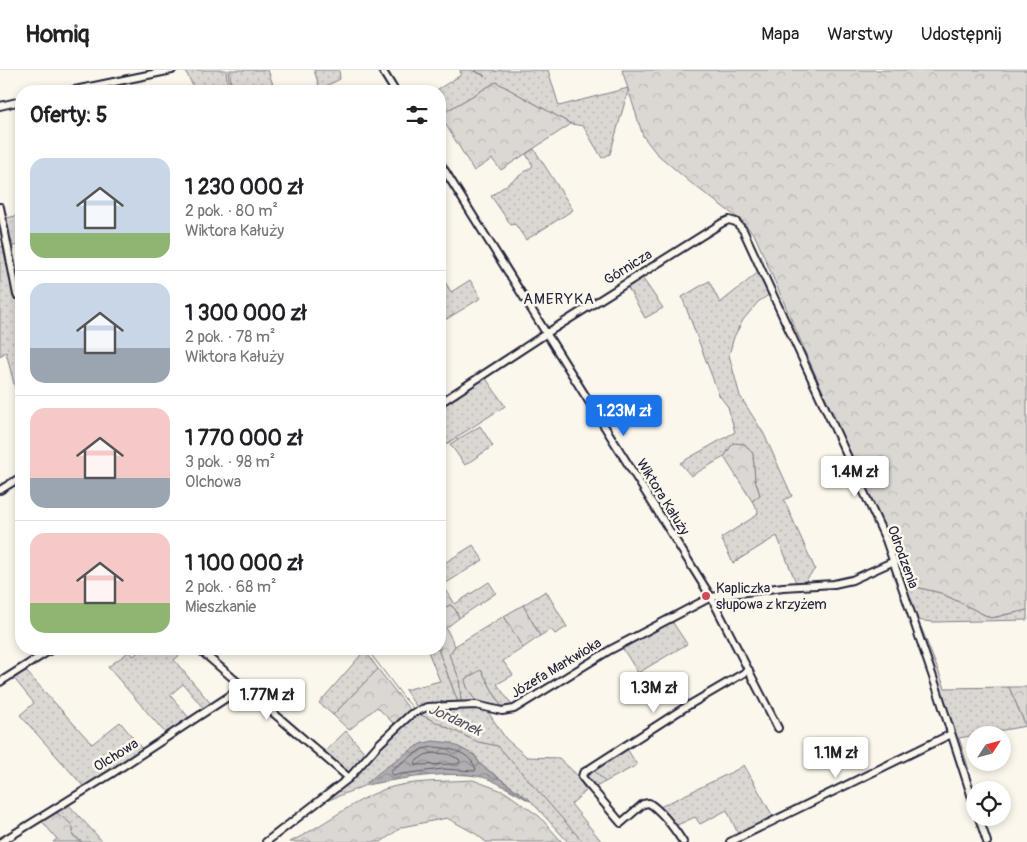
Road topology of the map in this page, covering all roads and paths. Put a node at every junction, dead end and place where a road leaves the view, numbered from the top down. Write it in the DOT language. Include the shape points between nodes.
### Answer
graph roads {
  1 [pos="172,70"];
  2 [pos="382,70"];
  3 [pos="99,85"];
  4 [pos="391,85"];
  5 [pos="15,102"];
  6 [pos="0,106"];
  7 [pos="446,173"];
  8 [pos="0,207"];
  9 [pos="729,220"];
  10 [pos="15,286"];
  11 [pos="547,333"];
  12 [pos="446,399"];
  13 [pos="15,480"];
  14 [pos="0,490"];
  15 [pos="892,562"];
  16 [pos="711,598"];
  17 [pos="43,655"];
  18 [pos="206,655"];
  19 [pos="749,670"];
  20 [pos="0,682"];
  21 [pos="243,687"];
  22 [pos="778,728"];
  23 [pos="951,734"];
  24 [pos="349,778"];
  25 [pos="966,781"];
  26 [pos="982,826"];
  27 [pos="1,842"];
  28 [pos="266,842"];
  29 [pos="683,842"];
  30 [pos="730,842"];
  31 [pos="987,842"];
  1 -- 3 [label="street"];
  2 -- 4 [label="street"];
  5 -- 6 [label="street"];
  7 -- 11 [label="street, Wiktora Kałuży"];
  8 -- 10 [label="street"];
  9 -- 11 [label="street, Górnicza"];
  9 -- 15 [label="street, Odrodzenia" via="743,230 882,531"];
  11 -- 12 [label="street, Górnicza"];
  11 -- 16 [label="street, Wiktora Kałuży"];
  13 -- 14 [label="street"];
  15 -- 16 [label="street, Józefa Markwioka" via="852,580 834,584 784,587"];
  15 -- 23 [label="street, Odrodzenia"];
  16 -- 19 [label="street, Wiktora Kałuży"];
  16 -- 24 [label="street, Józefa Markwioka" via="610,650 514,709 502,711 476,705 427,707 416,712"];
  17 -- 20 [label="street"];
  18 -- 21 [label="street"];
  19 -- 22 [label="street, Wiktora Kałuży"];
  19 -- 29 [label="street" via="583,773 582,777 621,824 643,804 649,803"];
  21 -- 24 [label="street"];
  21 -- 27 [label="street, Olchowa"];
  23 -- 25 [label="street, Odrodzenia"];
  23 -- 30 [label="street"];
  24 -- 28 [label="street, Józefa Markwioka"];
  26 -- 31 [label="street"];
}
